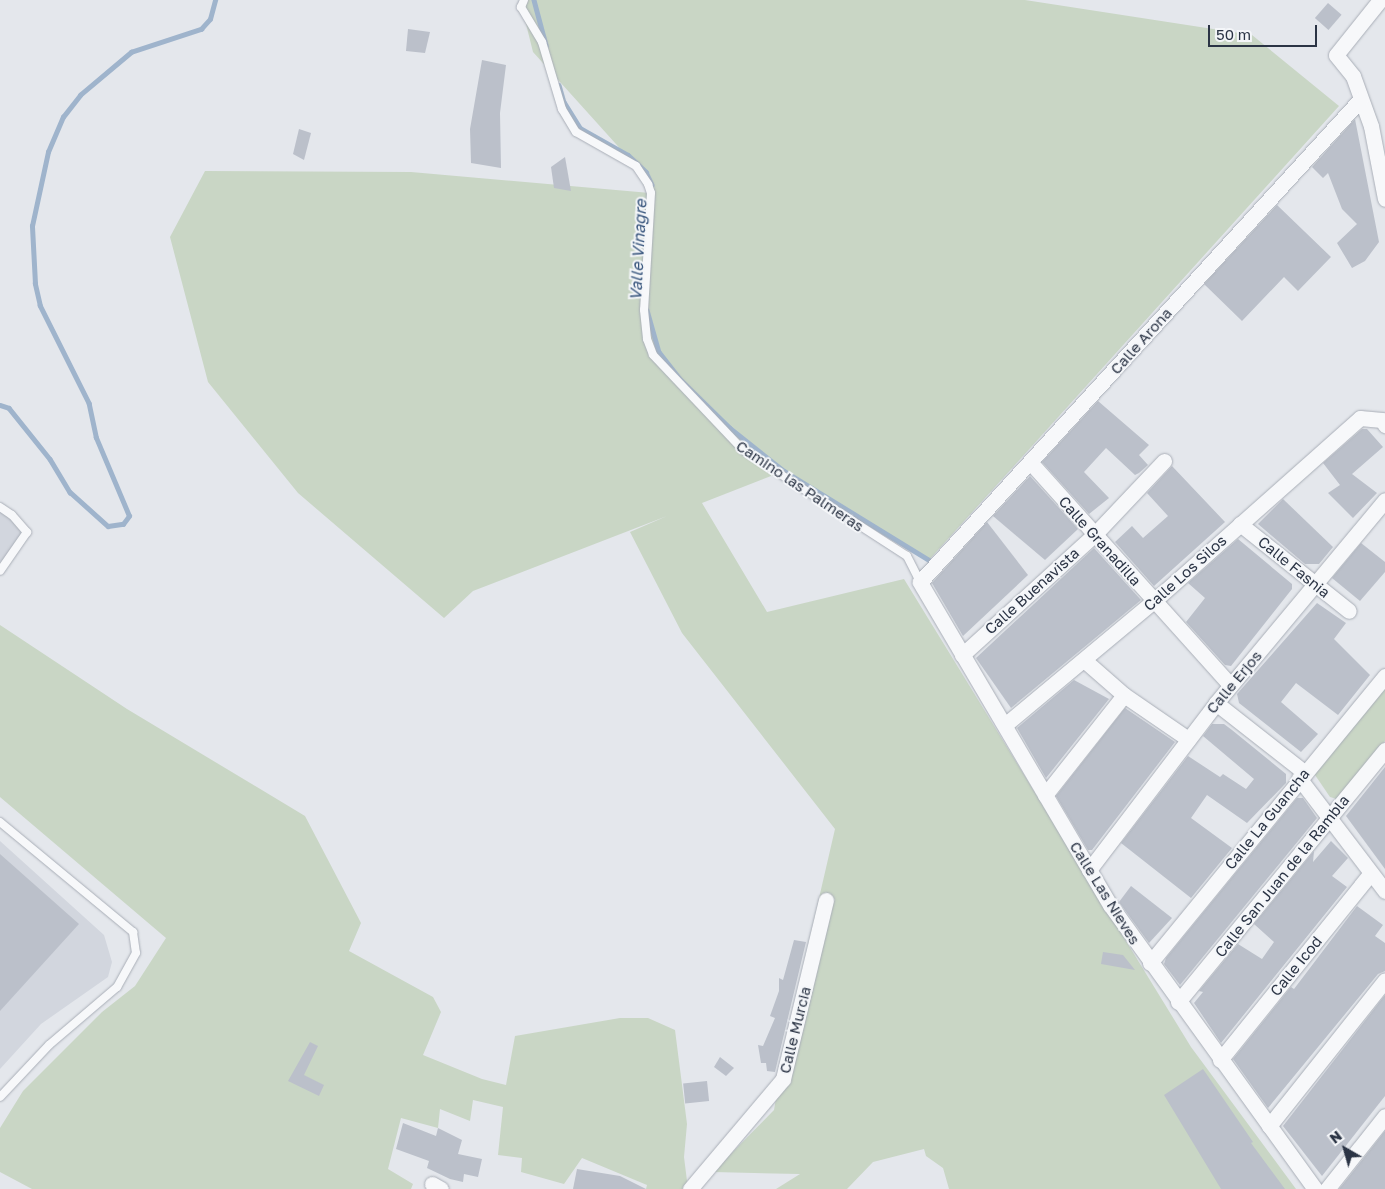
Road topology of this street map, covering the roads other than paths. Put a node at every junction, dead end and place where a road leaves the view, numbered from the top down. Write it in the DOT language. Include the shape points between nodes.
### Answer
graph roads {
  1 [pos="524,0"];
  2 [pos="1380,0"];
  3 [pos="1360,100"];
  4 [pos="1385,199"];
  5 [pos="1385,425"];
  6 [pos="1164,461"];
  7 [pos="1031,463"];
  8 [pos="1385,500"];
  9 [pos="0,507"];
  10 [pos="1240,524"];
  11 [pos="1094,535"];
  12 [pos="0,571"];
  13 [pos="920,582"];
  14 [pos="1316,584"];
  15 [pos="1155,600"];
  16 [pos="1348,611"];
  17 [pos="962,655"];
  18 [pos="1084,660"];
  19 [pos="1385,676"];
  20 [pos="1230,686"];
  21 [pos="1124,695"];
  22 [pos="1216,704"];
  23 [pos="1006,724"];
  24 [pos="1188,739"];
  25 [pos="1382,758"];
  26 [pos="1302,775"];
  27 [pos="1045,795"];
  28 [pos="1328,820"];
  29 [pos="0,822"];
  30 [pos="1089,870"];
  31 [pos="1371,873"];
  32 [pos="1385,891"];
  33 [pos="826,900"];
  34 [pos="1150,963"];
  35 [pos="1385,980"];
  36 [pos="1178,1002"];
  37 [pos="1220,1060"];
  38 [pos="0,1097"];
  39 [pos="1385,1116"];
  40 [pos="1269,1126"];
  41 [pos="690,1189"];
  42 [pos="1315,1189"];
  43 [pos="1327,1189"];
  1 -- 13 [label="lane, Camino las Palmeras" via="521,7 542,42 562,109 576,132 636,166 648,184 644,310 647,338 653,355 743,450 907,556"];
  2 -- 3 [label="street" via="1336,55 1353,76"];
  3 -- 4 [label="street" via="1372,126"];
  3 -- 7 [label="street, Calle Arona"];
  5 -- 10 [label="street, Calle Los Silos" via="1382,420 1360,418"];
  6 -- 11 [label="street, Calle Buenavista"];
  7 -- 11 [label="street, Calle Granadilla"];
  7 -- 13 [label="street, Calle Arona"];
  8 -- 14 [label="street, Calle Erjos"];
  9 -- 12 [label="lane" via="12,515 26,532"];
  10 -- 14 [label="street, Calle Fasnia"];
  10 -- 15 [label="street, Calle Los Silos"];
  11 -- 15 [label="street, Calle Granadilla"];
  11 -- 17 [label="street, Calle Buenavista"];
  13 -- 17 [label="street, Calle Las Nieves"];
  14 -- 16 [label="street, Calle Fasnia"];
  14 -- 20 [label="street, Calle Erjos"];
  15 -- 18 [label="street, Calle Los Silos"];
  15 -- 20 [label="street, Calle Granadilla"];
  17 -- 23 [label="street, Calle Las Nieves"];
  18 -- 21 [label="street"];
  18 -- 23 [label="street, Calle Los Silos"];
  19 -- 26 [label="street, Calle La Guancha"];
  20 -- 22 [label="street, Calle Erjos"];
  21 -- 24 [label="street"];
  21 -- 27 [label="street"];
  22 -- 24 [label="street, Calle Erjos"];
  22 -- 26 [label="street"];
  23 -- 27 [label="street, Calle Las Nieves"];
  24 -- 30 [label="street, Calle Erjos"];
  25 -- 28 [label="street, Calle San Juan de la Rambla"];
  26 -- 28 [label="street"];
  26 -- 34 [label="street, Calle La Guancha"];
  27 -- 30 [label="street, Calle Las Nieves"];
  28 -- 31 [label="street"];
  28 -- 36 [label="street, Calle San Juan de la Rambla"];
  29 -- 38 [label="lane" via="133,932 136,953 118,987 50,1045"];
  30 -- 34 [label="street, Calle Las Nieves"];
  31 -- 32 [label="street"];
  31 -- 37 [label="street, Calle Icod"];
  33 -- 41 [label="street, Calle Murcia" via="783,1079"];
  34 -- 36 [label="street, Calle Las Nieves"];
  35 -- 40 [label="street"];
  36 -- 37 [label="street, Calle Las Nieves"];
  37 -- 40 [label="street, Calle Las Nieves"];
  39 -- 43 [label="street"];
  40 -- 42 [label="street, Calle Las Nieves"];
}
